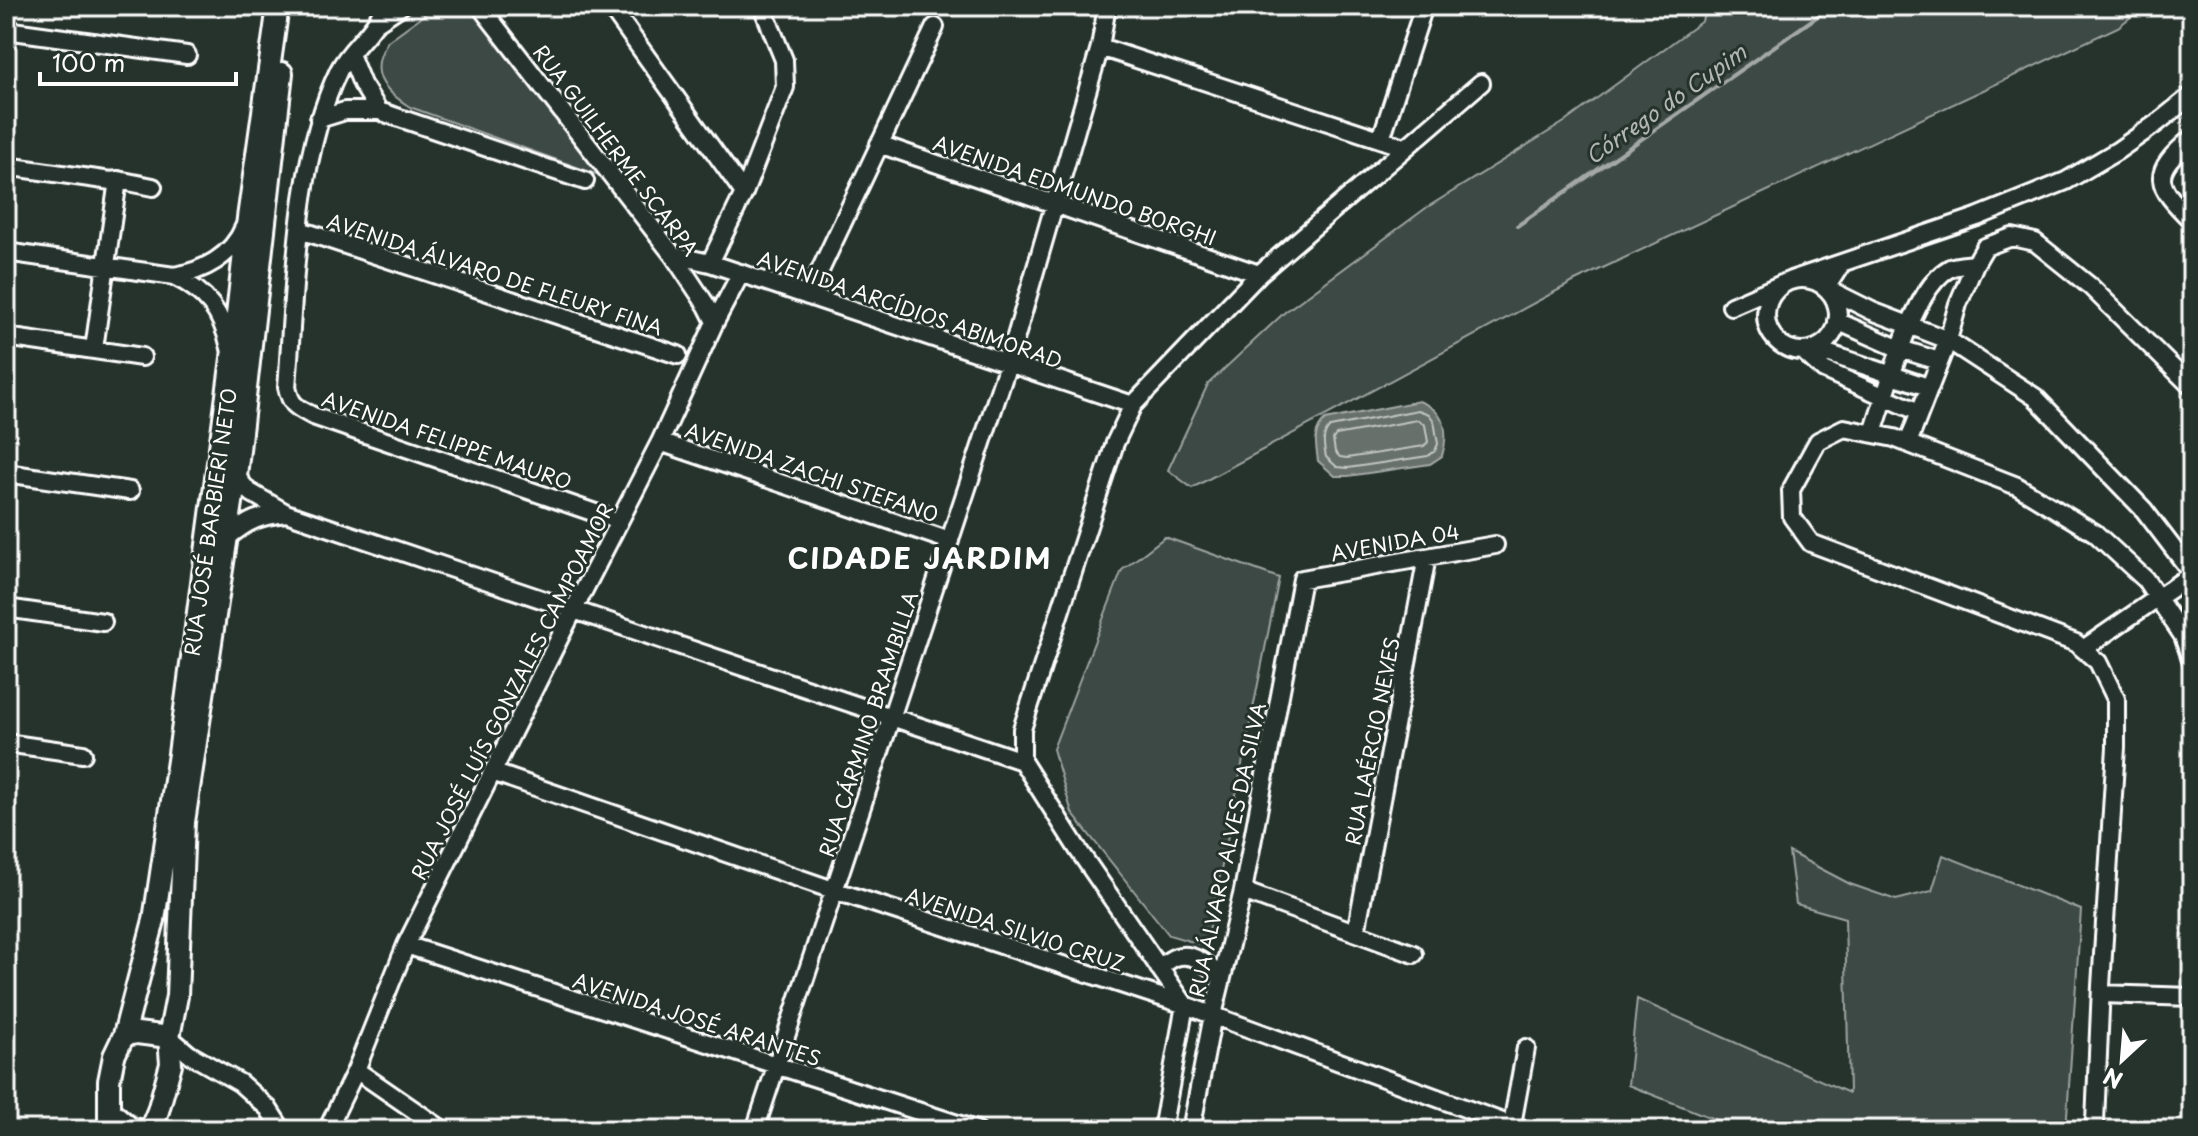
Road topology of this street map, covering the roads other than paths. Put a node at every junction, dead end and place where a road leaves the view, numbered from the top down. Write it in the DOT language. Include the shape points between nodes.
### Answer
graph roads {
  1 [pos="278,6"];
  2 [pos="292,6"];
  3 [pos="384,6"];
  4 [pos="401,6"];
  5 [pos="480,6"];
  6 [pos="610,6"];
  7 [pos="762,6"];
  8 [pos="1107,6"];
  9 [pos="1424,6"];
  10 [pos="376,23"];
  11 [pos="935,27"];
  12 [pos="6,30"];
  13 [pos="1100,47"];
  14 [pos="350,54"];
  15 [pos="187,55"];
  16 [pos="1481,83"];
  17 [pos="2192,95"];
  18 [pos="379,111"];
  19 [pos="319,119"];
  20 [pos="2192,138"];
  21 [pos="1381,139"];
  22 [pos="879,144"];
  23 [pos="1404,147"];
  24 [pos="6,166"];
  25 [pos="118,180"];
  26 [pos="585,181"];
  27 [pos="153,187"];
  28 [pos="744,193"];
  29 [pos="1055,206"];
  30 [pos="248,218"];
  31 [pos="2192,221"];
  32 [pos="300,230"];
  33 [pos="6,252"];
  34 [pos="673,255"];
  35 [pos="710,263"];
  36 [pos="1842,263"];
  37 [pos="1975,264"];
  38 [pos="107,265"];
  39 [pos="741,273"];
  40 [pos="1259,274"];
  41 [pos="174,276"];
  42 [pos="1791,280"];
  43 [pos="1826,288"];
  44 [pos="808,296"];
  45 [pos="1765,315"];
  46 [pos="1837,321"];
  47 [pos="715,322"];
  48 [pos="1908,325"];
  49 [pos="6,337"];
  50 [pos="1948,340"];
  51 [pos="94,349"];
  52 [pos="1900,349"];
  53 [pos="1809,350"];
  54 [pos="678,355"];
  55 [pos="142,357"];
  56 [pos="232,358"];
  57 [pos="1939,361"];
  58 [pos="1008,364"];
  59 [pos="1890,374"];
  60 [pos="1928,387"];
  61 [pos="2192,387"];
  62 [pos="1884,396"];
  63 [pos="1133,405"];
  64 [pos="1919,412"];
  65 [pos="1873,433"];
  66 [pos="660,442"];
  67 [pos="1908,443"];
  68 [pos="6,473"];
  69 [pos="236,476"];
  70 [pos="130,491"];
  71 [pos="286,513"];
  72 [pos="607,517"];
  73 [pos="228,537"];
  74 [pos="950,541"];
  75 [pos="1495,545"];
  76 [pos="1427,557"];
  77 [pos="2192,573"];
  78 [pos="1302,579"];
  79 [pos="2157,597"];
  80 [pos="6,608"];
  81 [pos="574,609"];
  82 [pos="103,622"];
  83 [pos="2083,649"];
  84 [pos="2192,662"];
  85 [pos="892,716"];
  86 [pos="6,743"];
  87 [pos="83,754"];
  88 [pos="1022,761"];
  89 [pos="492,772"];
  90 [pos="833,890"];
  91 [pos="1243,891"];
  92 [pos="1356,932"];
  93 [pos="406,945"];
  94 [pos="1414,954"];
  95 [pos="1159,968"];
  96 [pos="1222,977"];
  97 [pos="2101,994"];
  98 [pos="2192,997"];
  99 [pos="1185,1005"];
  100 [pos="1213,1015"];
  101 [pos="124,1035"];
  102 [pos="169,1037"];
  103 [pos="1526,1048"];
  104 [pos="777,1066"];
  105 [pos="356,1070"];
  106 [pos="110,1120"];
  107 [pos="1515,1128"];
  108 [pos="138,1130"];
  109 [pos="150,1130"];
  110 [pos="282,1130"];
  111 [pos="327,1130"];
  112 [pos="443,1130"];
  113 [pos="755,1130"];
  114 [pos="976,1130"];
  115 [pos="1162,1130"];
  116 [pos="1191,1130"];
  117 [pos="2097,1130"];
  1 -- 30 [label="main road, RUA JOSÉ BARBIERI NETO"];
  2 -- 69 [label="main road, RUA JOSÉ BARBIERI NETO"];
  3 -- 10 [label="street"];
  4 -- 10 [label="street"];
  5 -- 34 [label="street, RUA GUILHERME SCARPA"];
  6 -- 28 [label="street"];
  7 -- 28 [label="street" via="784,60 785,87"];
  8 -- 13 [label="street, RUA CÁRMINO BRAMBILLA"];
  9 -- 21 [label="street"];
  10 -- 14 [label="street"];
  11 -- 22 [label="street"];
  12 -- 15 [label="street"];
  13 -- 21 [label="street"];
  13 -- 29 [label="street, RUA CÁRMINO BRAMBILLA"];
  14 -- 18 [label="street"];
  14 -- 19 [label="street"];
  16 -- 23 [label="street"];
  17 -- 36 [label="street" via="2066,181"];
  18 -- 19 [label="street" via="345,111"];
  18 -- 26 [label="street"];
  19 -- 32 [label="street"];
  20 -- 31 [label="street" via="2163,170 2163,189"];
  21 -- 23 [label="street"];
  22 -- 29 [label="street, AVENIDA EDMUNDO BORGHI"];
  22 -- 44 [label="street"];
  23 -- 40 [label="street"];
  24 -- 25 [label="street"];
  25 -- 27 [label="street"];
  25 -- 38 [label="street"];
  28 -- 35 [label="street"];
  29 -- 40 [label="street, AVENIDA EDMUNDO BORGHI"];
  29 -- 58 [label="street, RUA CÁRMINO BRAMBILLA"];
  30 -- 41 [label="street" via="240,237 223,255"];
  30 -- 56 [label="main road, RUA JOSÉ BARBIERI NETO"];
  32 -- 54 [label="street, AVENIDA ÁLVARO DE FLEURY FINA"];
  32 -- 72 [label="street, AVENIDA FELIPPE MAURO" via="287,387 297,408"];
  33 -- 38 [label="street"];
  34 -- 35 [label="street, AVENIDA ARCÍDIOS ABIMORAD"];
  34 -- 47 [label="street, RUA GUILHERME SCARPA"];
  35 -- 39 [label="street, AVENIDA ARCÍDIOS ABIMORAD"];
  36 -- 42 [label="street"];
  36 -- 43 [label="street"];
  37 -- 48 [label="street" via="1950,267 1929,287"];
  37 -- 50 [label="street"];
  37 -- 61 [label="street" via="1985,247 2012,237 2035,242 2091,287"];
  38 -- 41 [label="street"];
  38 -- 51 [label="street"];
  39 -- 44 [label="street, AVENIDA ARCÍDIOS ABIMORAD"];
  39 -- 47 [label="street, RUA JOSÉ LUÍS GONZALES CAMPOAMOR"];
  40 -- 63 [label="street"];
  41 -- 56 [label="street" via="191,284 216,311"];
  42 -- 43 [label="street"];
  42 -- 45 [label="street" via="1772,293"];
  42 -- 45 [label="street" via="1731,306 1748,304"];
  43 -- 46 [label="street"];
  43 -- 48 [label="street"];
  44 -- 58 [label="street, AVENIDA ARCÍDIOS ABIMORAD"];
  45 -- 53 [label="street" via="1781,345"];
  46 -- 52 [label="street"];
  46 -- 53 [label="street" via="1826,342"];
  47 -- 66 [label="street, RUA JOSÉ LUÍS GONZALES CAMPOAMOR"];
  48 -- 50 [label="street"];
  48 -- 52 [label="street"];
  49 -- 51 [label="street"];
  50 -- 57 [label="street"];
  50 -- 77 [label="street" via="2035,397 2144,510"];
  51 -- 55 [label="street"];
  52 -- 57 [label="street"];
  52 -- 59 [label="street"];
  53 -- 59 [label="street"];
  53 -- 62 [label="street" via="1824,370"];
  56 -- 101 [label="main road, RUA JOSÉ BARBIERI NETO" via="154,920"];
  57 -- 60 [label="street"];
  58 -- 63 [label="street, AVENIDA ARCÍDIOS ABIMORAD"];
  58 -- 74 [label="street, RUA CÁRMINO BRAMBILLA"];
  59 -- 60 [label="street"];
  59 -- 62 [label="street"];
  60 -- 64 [label="street"];
  62 -- 64 [label="street"];
  62 -- 65 [label="street"];
  63 -- 88 [label="street" via="1115,443 1022,729"];
  64 -- 67 [label="street"];
  65 -- 67 [label="street"];
  65 -- 83 [label="street" via="1844,428 1818,441 1803,467 1791,490 1792,517 1811,543"];
  66 -- 74 [label="street, AVENIDA ZACHI STEFANO"];
  66 -- 81 [label="street, RUA JOSÉ LUÍS GONZALES CAMPOAMOR"];
  67 -- 79 [label="street" via="2017,486 2095,533"];
  68 -- 70 [label="street"];
  69 -- 71 [label="street" via="248,491"];
  69 -- 73 [label="main road, RUA JOSÉ BARBIERI NETO"];
  71 -- 73 [label="street" via="247,522"];
  71 -- 81 [label="street"];
  73 -- 102 [label="main road, RUA JOSÉ BARBIERI NETO" via="184,822 177,996"];
  74 -- 85 [label="street, RUA CÁRMINO BRAMBILLA"];
  75 -- 76 [label="street, AVENIDA 04"];
  76 -- 78 [label="street, AVENIDA 04"];
  76 -- 92 [label="street, RUA LAÉRCIO NEVES"];
  77 -- 79 [label="street"];
  78 -- 91 [label="street, RUA ÁLVARO ALVES DA SILVA"];
  79 -- 83 [label="street"];
  79 -- 84 [label="street" via="2183,636"];
  80 -- 82 [label="street"];
  81 -- 85 [label="street"];
  81 -- 89 [label="street, RUA JOSÉ LUÍS GONZALES CAMPOAMOR"];
  83 -- 97 [label="street" via="2098,662 2116,699"];
  85 -- 88 [label="street"];
  85 -- 90 [label="street, RUA CÁRMINO BRAMBILLA"];
  86 -- 87 [label="street"];
  88 -- 95 [label="street"];
  89 -- 90 [label="street, AVENIDA SILVIO CRUZ"];
  89 -- 93 [label="street, RUA JOSÉ LUÍS GONZALES CAMPOAMOR"];
  90 -- 99 [label="street, AVENIDA SILVIO CRUZ"];
  90 -- 104 [label="street, RUA CÁRMINO BRAMBILLA"];
  91 -- 92 [label="street"];
  91 -- 96 [label="street, RUA ÁLVARO ALVES DA SILVA"];
  92 -- 94 [label="street"];
  93 -- 104 [label="street, AVENIDA JOSÉ ARANTES"];
  93 -- 105 [label="street, RUA JOSÉ LUÍS GONZALES CAMPOAMOR"];
  95 -- 96 [label="street" via="1178,956 1192,957"];
  95 -- 99 [label="street"];
  96 -- 100 [label="street, RUA ÁLVARO ALVES DA SILVA"];
  97 -- 98 [label="street"];
  97 -- 117 [label="street"];
  99 -- 100 [label="street, AVENIDA SILVIO CRUZ"];
  99 -- 115 [label="street"];
  100 -- 107 [label="street, AVENIDA SILVIO CRUZ"];
  100 -- 116 [label="street, RUA ÁLVARO ALVES DA SILVA"];
  101 -- 102 [label="main road"];
  101 -- 106 [label="main road, RUA JOSÉ BARBIERI NETO" via="109,1081"];
  102 -- 109 [label="main road, RUA JOSÉ BARBIERI NETO" via="171,1064"];
  102 -- 110 [label="street" via="240,1083 268,1108"];
  103 -- 107 [label="street"];
  104 -- 113 [label="street, RUA CÁRMINO BRAMBILLA"];
  104 -- 114 [label="street, AVENIDA JOSÉ ARANTES"];
  105 -- 111 [label="street, RUA JOSÉ LUÍS GONZALES CAMPOAMOR"];
  105 -- 112 [label="street"];
  106 -- 108 [label="main road"];
}
